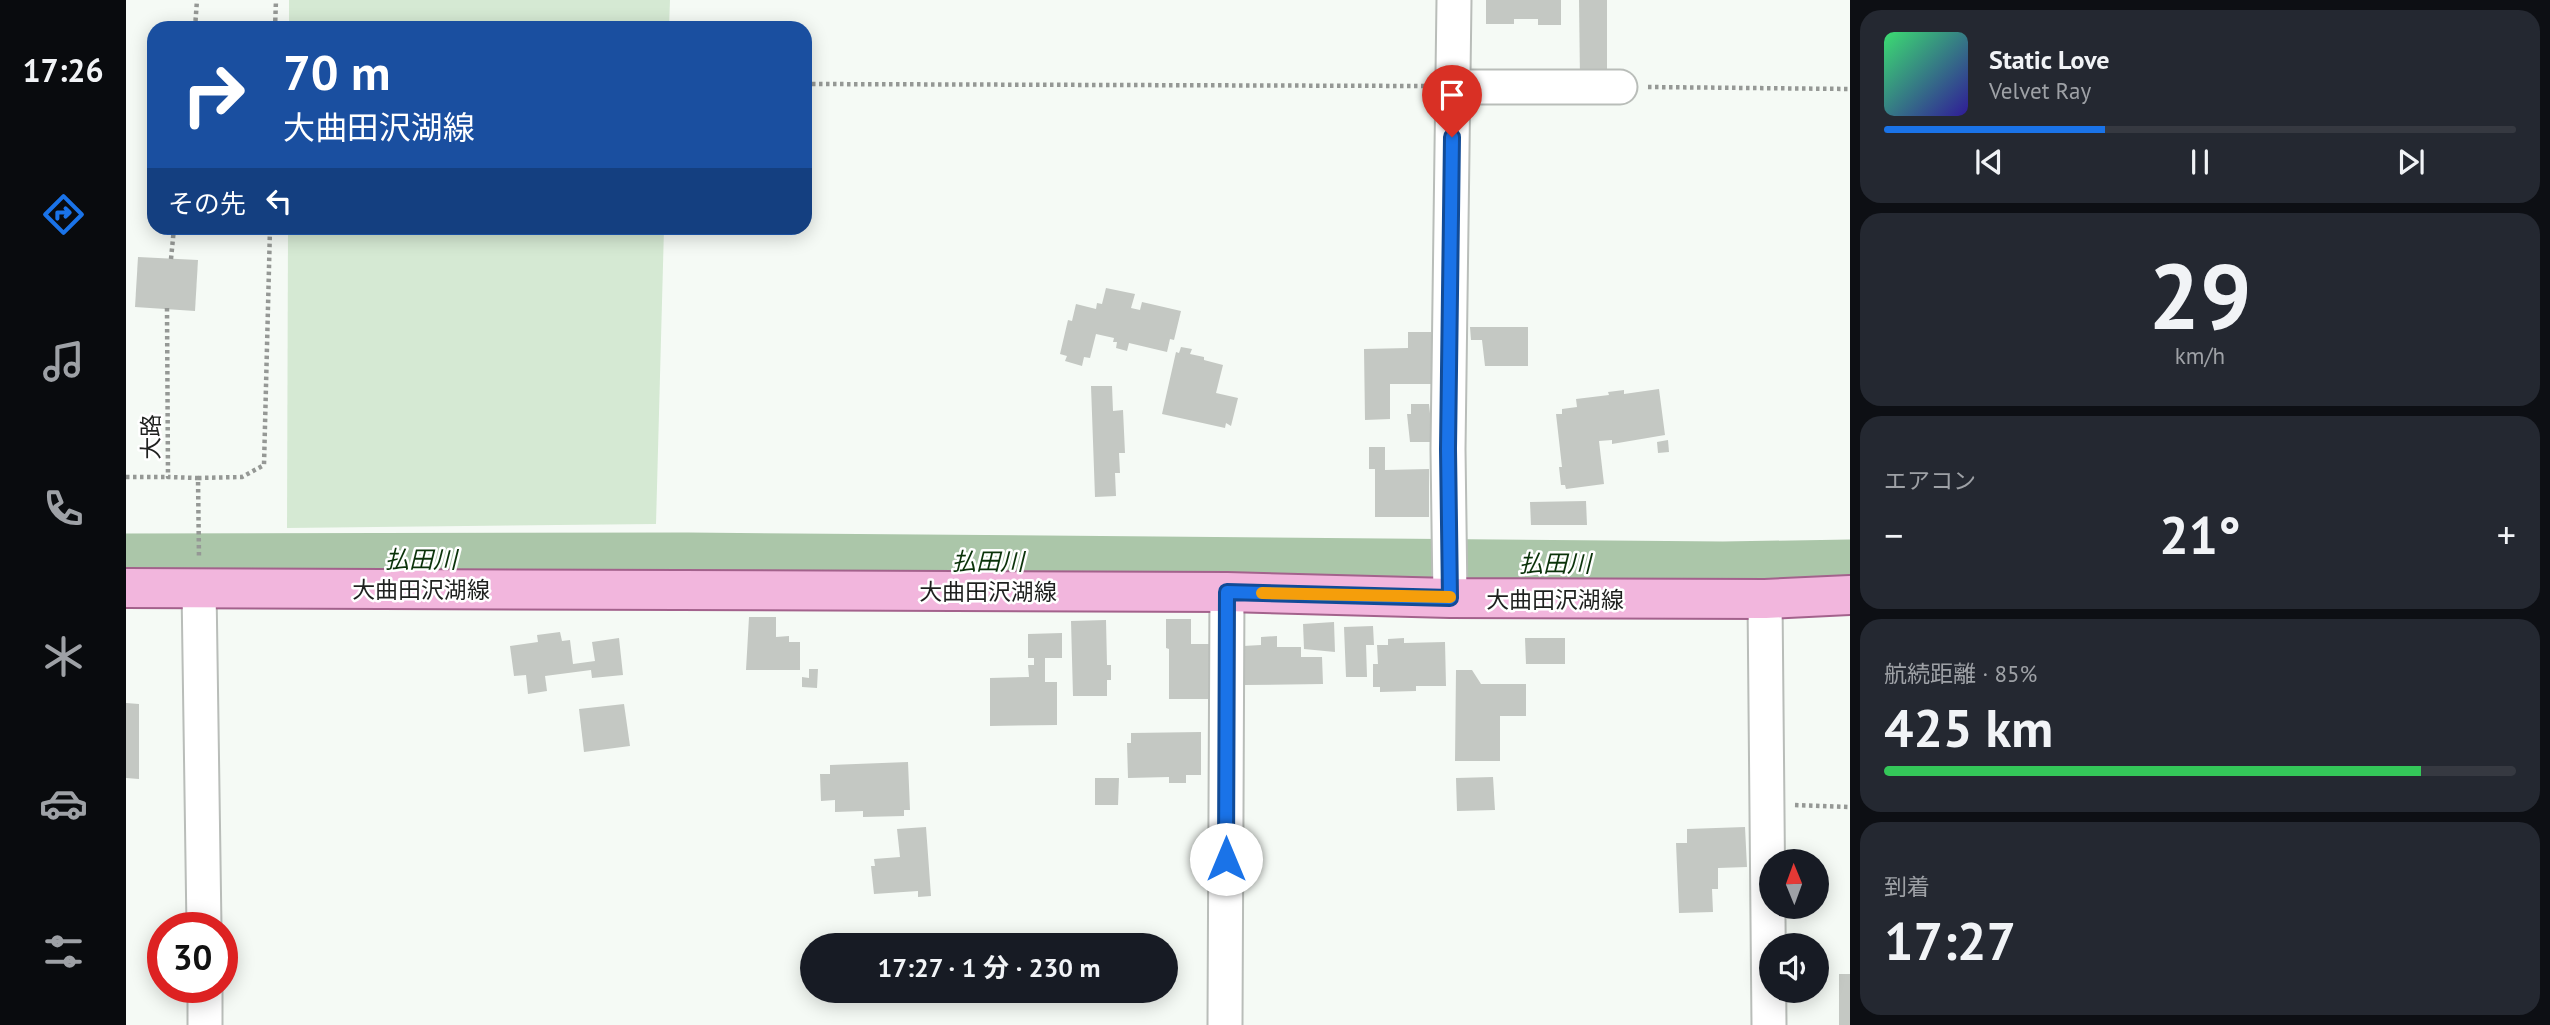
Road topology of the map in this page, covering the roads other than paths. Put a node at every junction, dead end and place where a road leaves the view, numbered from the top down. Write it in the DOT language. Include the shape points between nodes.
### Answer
graph roads {
  1 [pos="1454,0"];
  2 [pos="1452,87"];
  3 [pos="1620,87"];
  4 [pos="126,588"];
  5 [pos="199,588"];
  6 [pos="1227,592"];
  7 [pos="1850,595"];
  8 [pos="1450,597"];
  9 [pos="1765,599"];
  10 [pos="204,912"];
  11 [pos="205,1003"];
  12 [pos="205,1025"];
  13 [pos="1225,1025"];
  14 [pos="1769,1025"];
  1 -- 2 [label="street"];
  2 -- 3 [label="street"];
  2 -- 8 [label="street"];
  4 -- 5 [label="main road, 大曲田沢湖線"];
  5 -- 6 [label="main road, 大曲田沢湖線"];
  5 -- 10 [label="street"];
  6 -- 8 [label="main road, 大曲田沢湖線"];
  6 -- 13 [label="street"];
  7 -- 9 [label="main road, 大曲田沢湖線"];
  8 -- 9 [label="main road, 大曲田沢湖線"];
  9 -- 14 [label="street"];
  11 -- 12 [label="street"];
}
